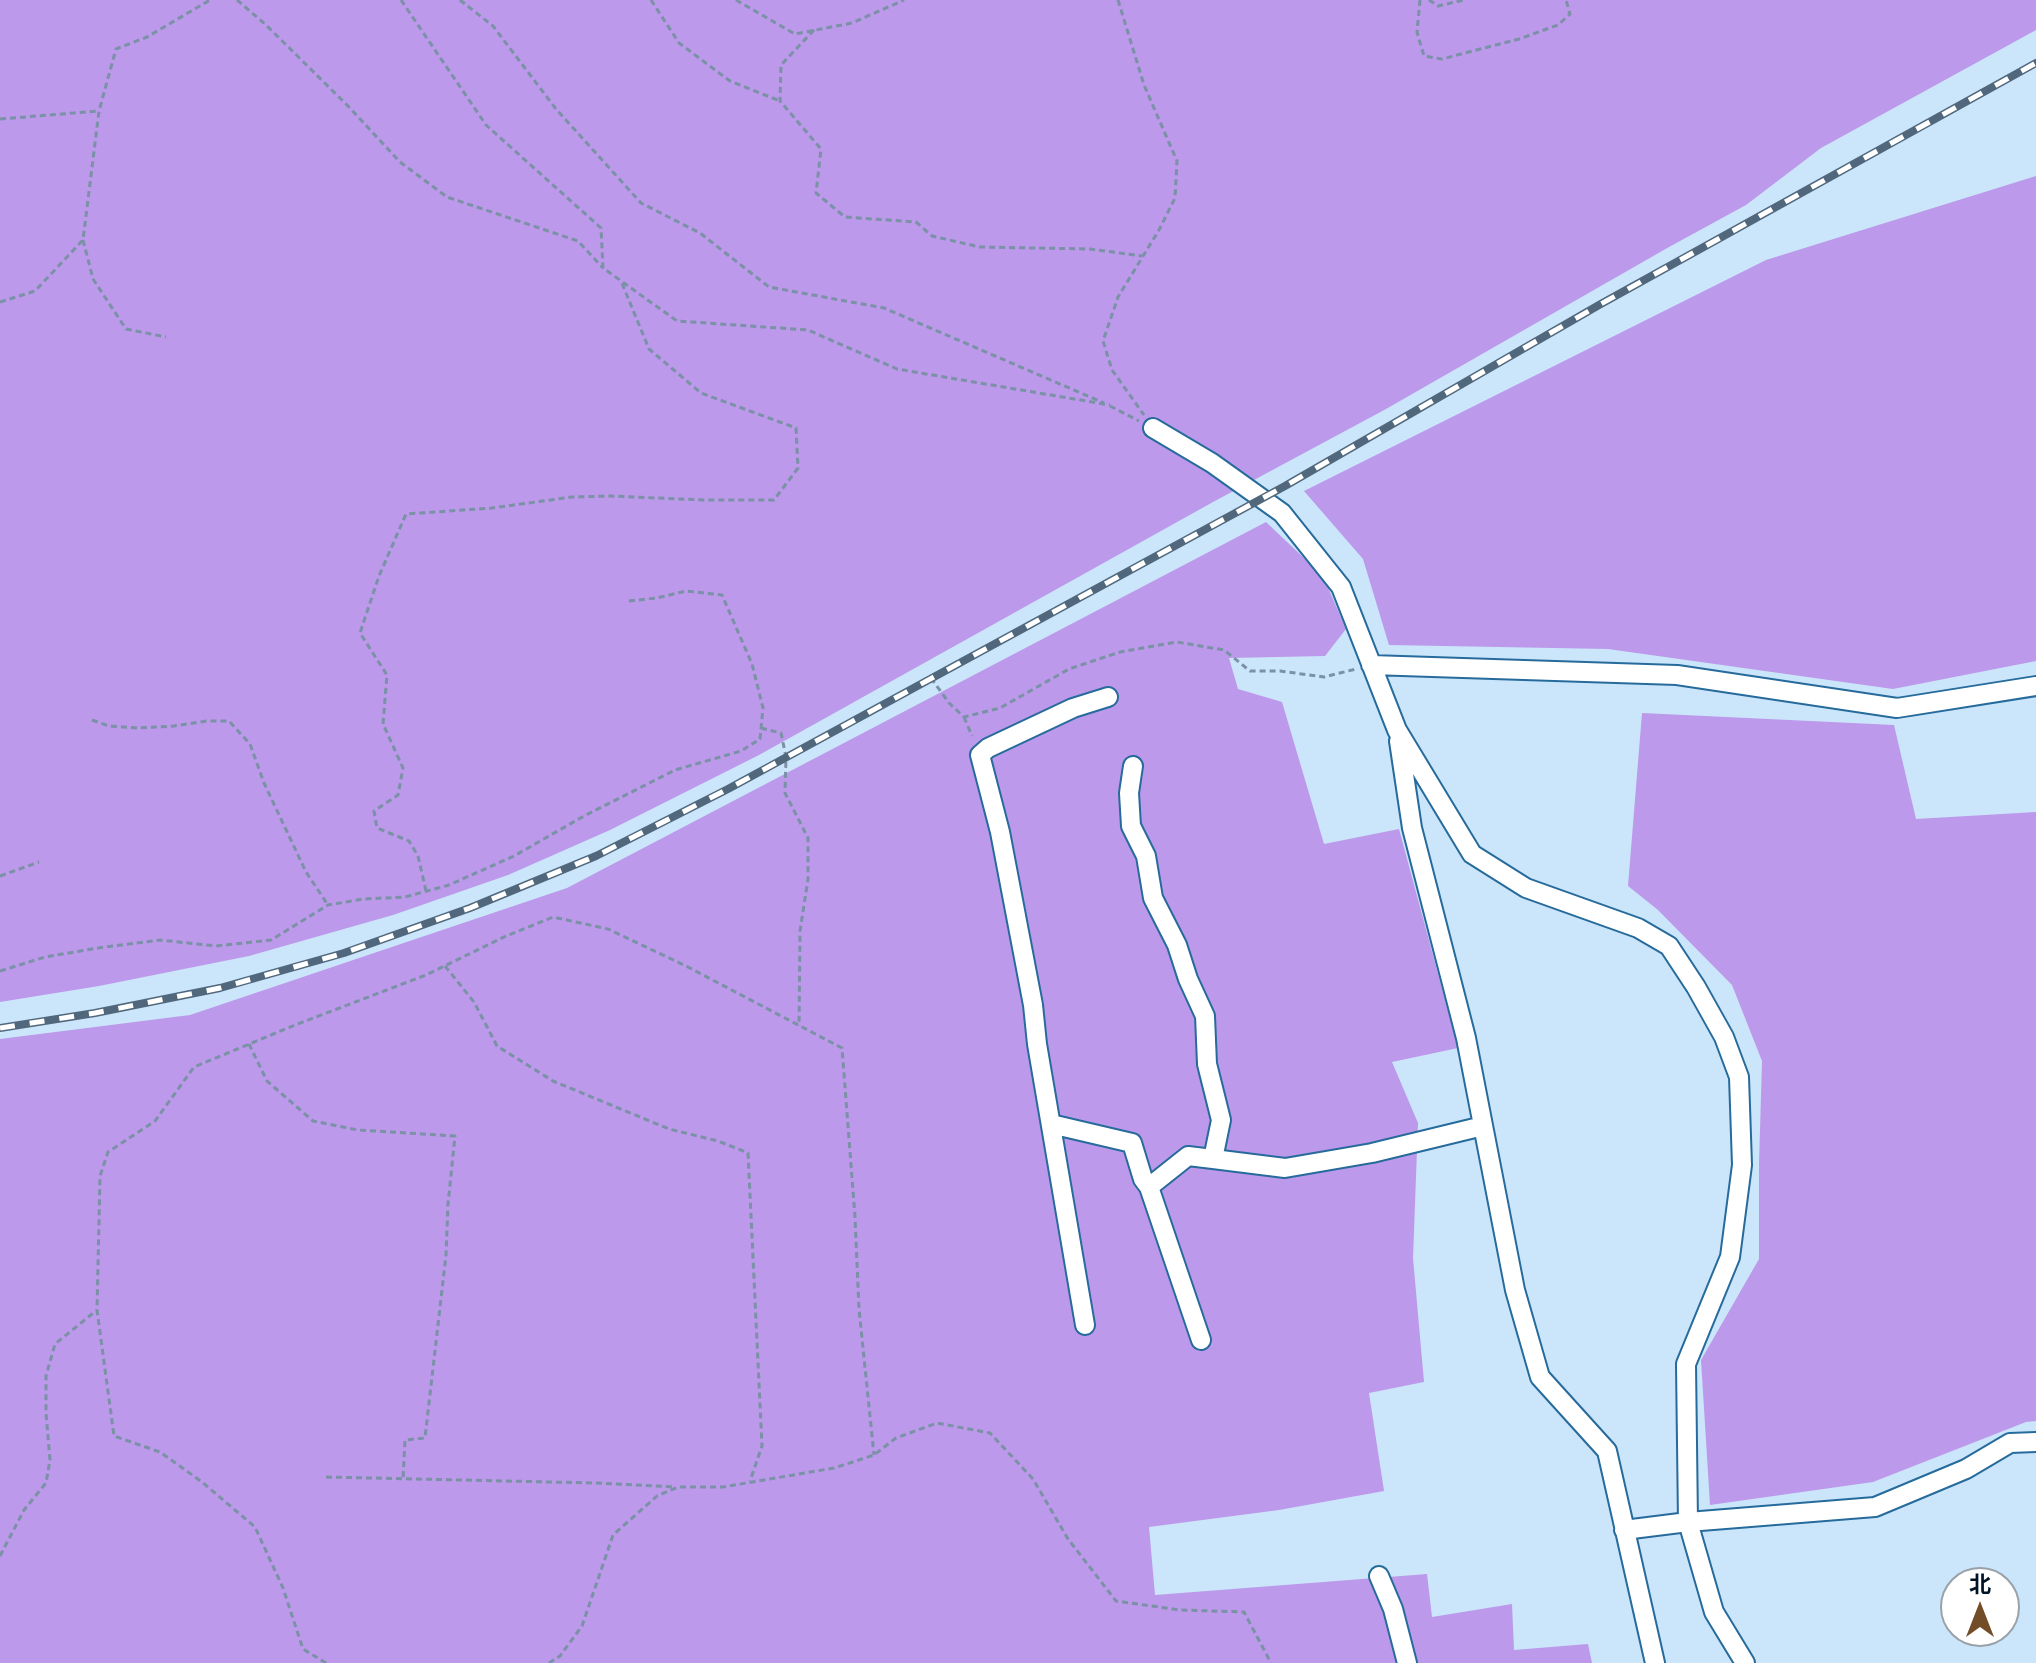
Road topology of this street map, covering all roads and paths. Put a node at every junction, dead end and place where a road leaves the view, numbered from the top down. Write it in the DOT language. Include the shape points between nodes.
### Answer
graph roads {
  1 [pos="210,0"];
  2 [pos="237,0"];
  3 [pos="401,0"];
  4 [pos="460,0"];
  5 [pos="651,0"];
  6 [pos="736,0"];
  7 [pos="904,0"];
  8 [pos="1118,0"];
  9 [pos="1420,0"];
  10 [pos="1429,0"];
  11 [pos="1464,0"];
  12 [pos="1566,0"];
  13 [pos="814,30"];
  14 [pos="780,101"];
  15 [pos="99,111"];
  16 [pos="0,119"];
  17 [pos="83,240"];
  18 [pos="1142,256"];
  19 [pos="603,268"];
  20 [pos="621,281"];
  21 [pos="0,302"];
  22 [pos="166,337"];
  23 [pos="1110,405"];
  24 [pos="1153,428"];
  25 [pos="629,601"];
  26 [pos="1371,665"];
  27 [pos="931,678"];
  28 [pos="2036,686"];
  29 [pos="1108,697"];
  30 [pos="92,720"];
  31 [pos="761,728"];
  32 [pos="1397,730"];
  33 [pos="1133,766"];
  34 [pos="39,862"];
  35 [pos="0,876"];
  36 [pos="426,891"];
  37 [pos="328,905"];
  38 [pos="445,966"];
  39 [pos="0,971"];
  40 [pos="799,1026"];
  41 [pos="249,1044"];
  42 [pos="1051,1124"];
  43 [pos="1483,1126"];
  44 [pos="1213,1159"];
  45 [pos="1149,1187"];
  46 [pos="97,1310"];
  47 [pos="1085,1325"];
  48 [pos="1201,1340"];
  49 [pos="2036,1442"];
  50 [pos="874,1455"];
  51 [pos="326,1477"];
  52 [pos="403,1479"];
  53 [pos="750,1482"];
  54 [pos="678,1487"];
  55 [pos="1688,1522"];
  56 [pos="1624,1530"];
  57 [pos="0,1556"];
  58 [pos="1379,1576"];
  59 [pos="326,1663"];
  60 [pos="549,1663"];
  61 [pos="1271,1663"];
  62 [pos="1407,1663"];
  63 [pos="1655,1663"];
  64 [pos="1745,1663"];
  1 -- 15 [label="path" via="116,49"];
  2 -- 19 [label="path" via="423,180 447,197 578,241"];
  3 -- 19 [label="path" via="486,125 601,228"];
  4 -- 23 [label="path" via="493,26 556,109 641,203 700,233 769,287 884,308"];
  5 -- 14 [label="path" via="679,43 730,81"];
  6 -- 13 [label="path" via="795,34"];
  7 -- 13 [label="path" via="852,23"];
  8 -- 18 [label="path" via="1144,85 1177,161 1175,198"];
  9 -- 12 [label="path" via="1417,32 1424,56 1442,59 1558,25 1570,14"];
  10 -- 11 [label="path" via="1438,6"];
  13 -- 14 [label="path" via="781,65"];
  14 -- 18 [label="path" via="821,149 816,193 845,217 916,222 932,236 980,247 1090,249"];
  15 -- 16 [label="path"];
  15 -- 17 [label="path"];
  17 -- 21 [label="path" via="35,291"];
  17 -- 22 [label="path" via="93,279 126,329"];
  18 -- 24 [label="path" via="1118,297 1103,341 1112,370"];
  19 -- 20 [label="path"];
  20 -- 23 [label="path" via="677,321 808,330 897,369"];
  20 -- 36 [label="path" via="649,349 701,393 796,428 798,468 774,500 572,497 406,514 360,633 387,675 383,724 403,768 398,795 374,811 377,828 409,841"];
  23 -- 24 [label="path"];
  24 -- 26 [label="street" via="1282,513 1341,587"];
  25 -- 31 [label="path" via="686,591 722,595 752,664 763,708"];
  26 -- 27 [label="path" via="1324,677 1250,671 1224,650 1177,642 1120,652 1069,669 1000,708 964,717"];
  26 -- 28 [label="street" via="1677,675 1897,708"];
  26 -- 32 [label="street"];
  29 -- 42 [label="street" via="1073,708 980,755 1031,993"];
  30 -- 37 [label="path" via="138,728 229,721 250,744 306,872"];
  31 -- 36 [label="path" via="760,739 741,751 675,770 514,856"];
  31 -- 40 [label="path" via="781,733 785,793 808,838"];
  32 -- 43 [label="street" via="1412,828"];
  32 -- 55 [label="street" via="1472,854 1526,888 1638,928 1669,946 1724,1037 1739,1077 1742,1165 1730,1257 1686,1364"];
  33 -- 44 [label="street" via="1131,826 1146,856 1153,898 1205,1016 1207,1064 1221,1120"];
  34 -- 35 [label="path"];
  36 -- 37 [label="path"];
  37 -- 39 [label="path" via="271,940 216,946 160,940 45,957"];
  38 -- 40 [label="path" via="553,917 608,929"];
  38 -- 41 [label="path"];
  38 -- 53 [label="path" via="474,1002 497,1046 553,1081 669,1129 748,1153 762,1446"];
  40 -- 50 [label="path" via="842,1048"];
  41 -- 46 [label="path" via="194,1067 155,1121 108,1152 100,1176"];
  41 -- 52 [label="path" via="267,1081 313,1121 358,1130 455,1136 425,1438 405,1440"];
  42 -- 45 [label="street" via="1132,1143"];
  42 -- 47 [label="street"];
  43 -- 44 [label="street" via="1285,1168"];
  43 -- 56 [label="street" via="1515,1290 1540,1377 1607,1451"];
  44 -- 45 [label="street" via="1188,1156"];
  45 -- 48 [label="street"];
  46 -- 57 [label="path" via="55,1344 46,1376 46,1483 24,1510"];
  46 -- 59 [label="path" via="114,1436 160,1452 255,1527 303,1649"];
  49 -- 55 [label="street" via="2010,1443 1966,1469 1875,1507"];
  50 -- 53 [label="path" via="834,1468"];
  50 -- 61 [label="path" via="896,1438 937,1423 990,1433 1033,1479 1068,1539 1116,1601 1244,1612"];
  51 -- 52 [label="path"];
  52 -- 54 [label="path"];
  53 -- 54 [label="path"];
  54 -- 60 [label="path" via="657,1496 613,1535 582,1626"];
  55 -- 56 [label="street"];
  55 -- 64 [label="street" via="1714,1612"];
  56 -- 63 [label="street"];
  58 -- 62 [label="street"];
}
